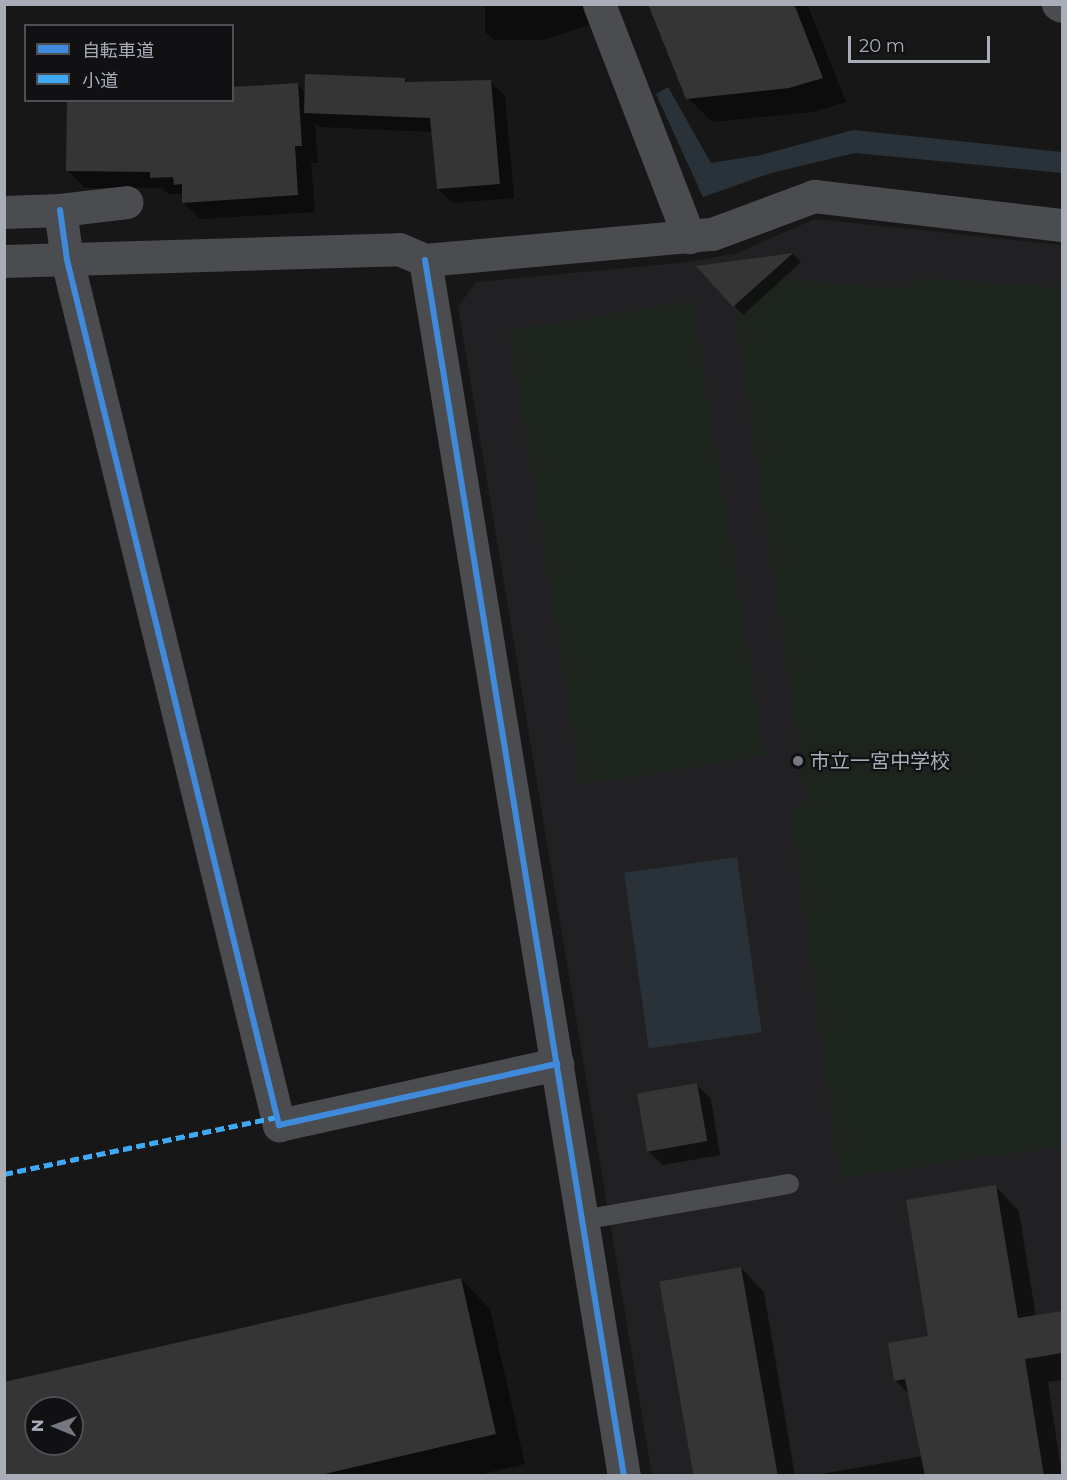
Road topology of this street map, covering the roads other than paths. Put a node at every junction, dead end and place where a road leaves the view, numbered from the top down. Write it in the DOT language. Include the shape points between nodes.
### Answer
graph roads {
  1 [pos="599,4"];
  2 [pos="1058,4"];
  3 [pos="1062,6"];
  4 [pos="128,202"];
  5 [pos="60,210"];
  6 [pos="4,212"];
  7 [pos="1062,225"];
  8 [pos="689,237"];
  9 [pos="67,260"];
  10 [pos="425,260"];
  11 [pos="4,261"];
  12 [pos="556,1064"];
  13 [pos="789,1184"];
  14 [pos="582,1220"];
  15 [pos="624,1476"];
  1 -- 8 [label="street"];
  2 -- 3 [label="street"];
  4 -- 5 [label="street"];
  5 -- 6 [label="street"];
  5 -- 9 [label="street"];
  7 -- 8 [label="street" via="814,196 712,234"];
  8 -- 10 [label="street"];
  9 -- 10 [label="street" via="399,249"];
  9 -- 11 [label="street"];
  9 -- 12 [label="street" via="279,1125"];
  10 -- 12 [label="street"];
  12 -- 14 [label="street"];
  13 -- 14 [label="lane"];
  14 -- 15 [label="street"];
}
